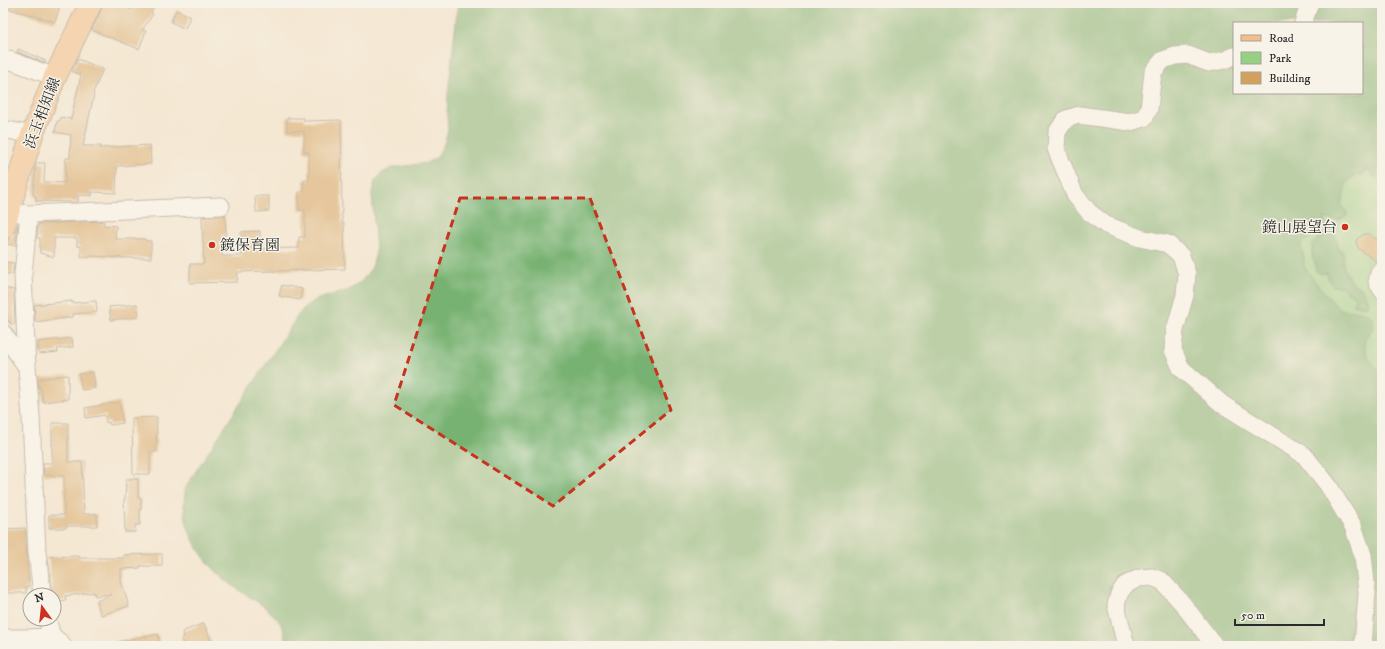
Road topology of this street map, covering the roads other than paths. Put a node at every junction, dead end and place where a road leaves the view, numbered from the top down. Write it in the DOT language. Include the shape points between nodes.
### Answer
graph roads {
  1 [pos="91,3"];
  2 [pos="1310,3"];
  3 [pos="1303,22"];
  4 [pos="1233,56"];
  5 [pos="3,60"];
  6 [pos="55,77"];
  7 [pos="3,128"];
  8 [pos="32,135"];
  9 [pos="221,206"];
  10 [pos="13,218"];
  11 [pos="1382,271"];
  12 [pos="1382,290"];
  13 [pos="3,333"];
  14 [pos="27,367"];
  15 [pos="41,587"];
  16 [pos="51,627"];
  17 [pos="3,638"];
  18 [pos="57,641"];
  19 [pos="26,642"];
  20 [pos="1126,646"];
  21 [pos="1215,646"];
  22 [pos="1362,646"];
  1 -- 6 [label="main road, 浜玉相知線"];
  2 -- 3 [label="street"];
  4 -- 22 [label="street" via="1209,63 1188,56 1174,56 1163,60 1153,72 1152,95 1144,118 1130,122 1079,115 1066,119 1057,132 1056,149 1075,195 1089,212 1106,225 1140,238 1168,244 1181,256 1187,274 1173,350 1181,368 1222,404 1304,455 1328,485 1353,526 1363,555 1367,593"];
  5 -- 6 [label="street"];
  6 -- 8 [label="main road, 浜玉相知線"];
  7 -- 8 [label="street"];
  8 -- 10 [label="main road, 浜玉相知線"];
  9 -- 10 [label="street"];
  10 -- 14 [label="street" via="23,274"];
  11 -- 12 [label="street" via="1376,282"];
  13 -- 14 [label="street"];
  14 -- 15 [label="street"];
  16 -- 18 [label="street"];
  17 -- 19 [label="street"];
  18 -- 19 [label="street"];
  20 -- 21 [label="street" via="1116,605 1119,594 1125,585 1139,578 1152,577 1162,581"];
}
